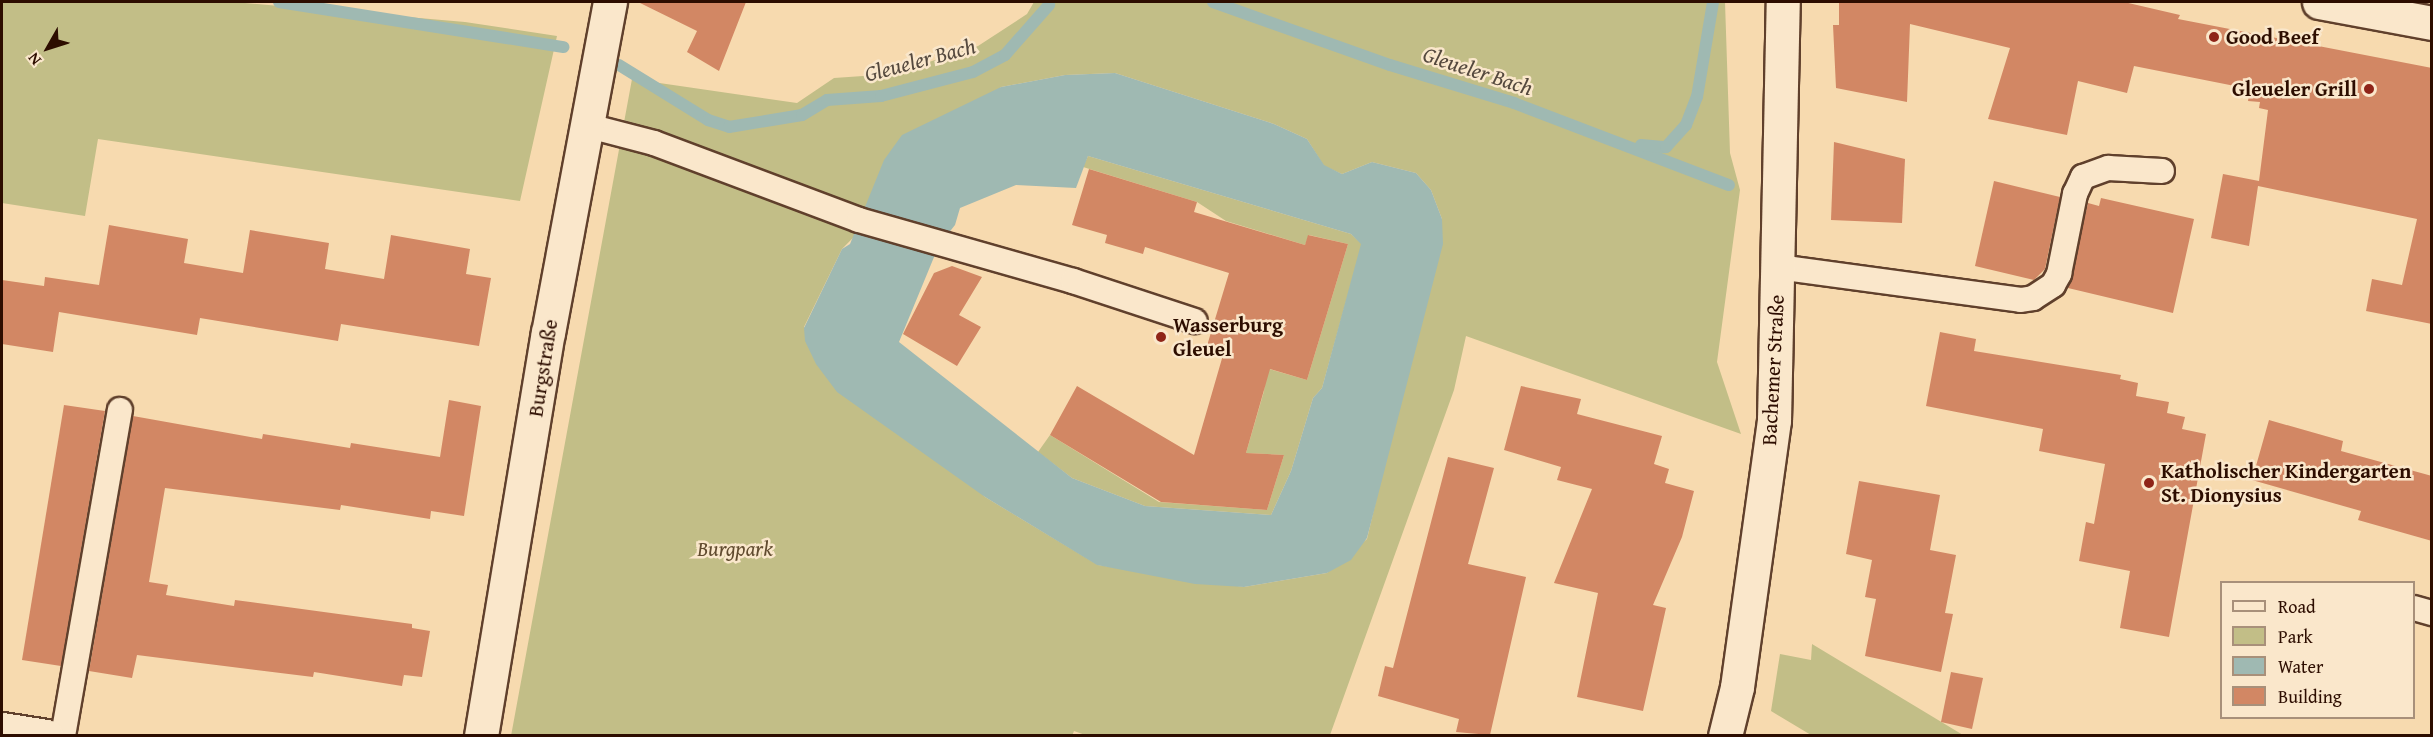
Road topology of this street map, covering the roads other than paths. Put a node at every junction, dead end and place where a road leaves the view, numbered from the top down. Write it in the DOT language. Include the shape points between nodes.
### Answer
graph roads {
  1 [pos="610,2"];
  2 [pos="1783,2"];
  3 [pos="2319,2"];
  4 [pos="2432,23"];
  5 [pos="585,125"];
  6 [pos="2162,171"];
  7 [pos="1778,267"];
  8 [pos="1195,321"];
  9 [pos="120,410"];
  10 [pos="2415,608"];
  11 [pos="2432,613"];
  12 [pos="2,729"];
  13 [pos="46,735"];
  14 [pos="63,735"];
  15 [pos="481,735"];
  16 [pos="1725,735"];
  1 -- 5 [label="street, Burgstraße"];
  2 -- 7 [label="street, Bachemer Straße"];
  3 -- 4 [label="street"];
  5 -- 8 [label="lane" via="654,143 859,220 1073,281"];
  5 -- 15 [label="street, Burgstraße"];
  6 -- 7 [label="lane" via="2108,168 2083,177 2074,194 2059,274 2053,285 2033,298 2021,300"];
  7 -- 16 [label="street, Bachemer Straße" via="1774,420 1737,687"];
  9 -- 14 [label="lane"];
  10 -- 11 [label="lane"];
  12 -- 13 [label="street"];
}
